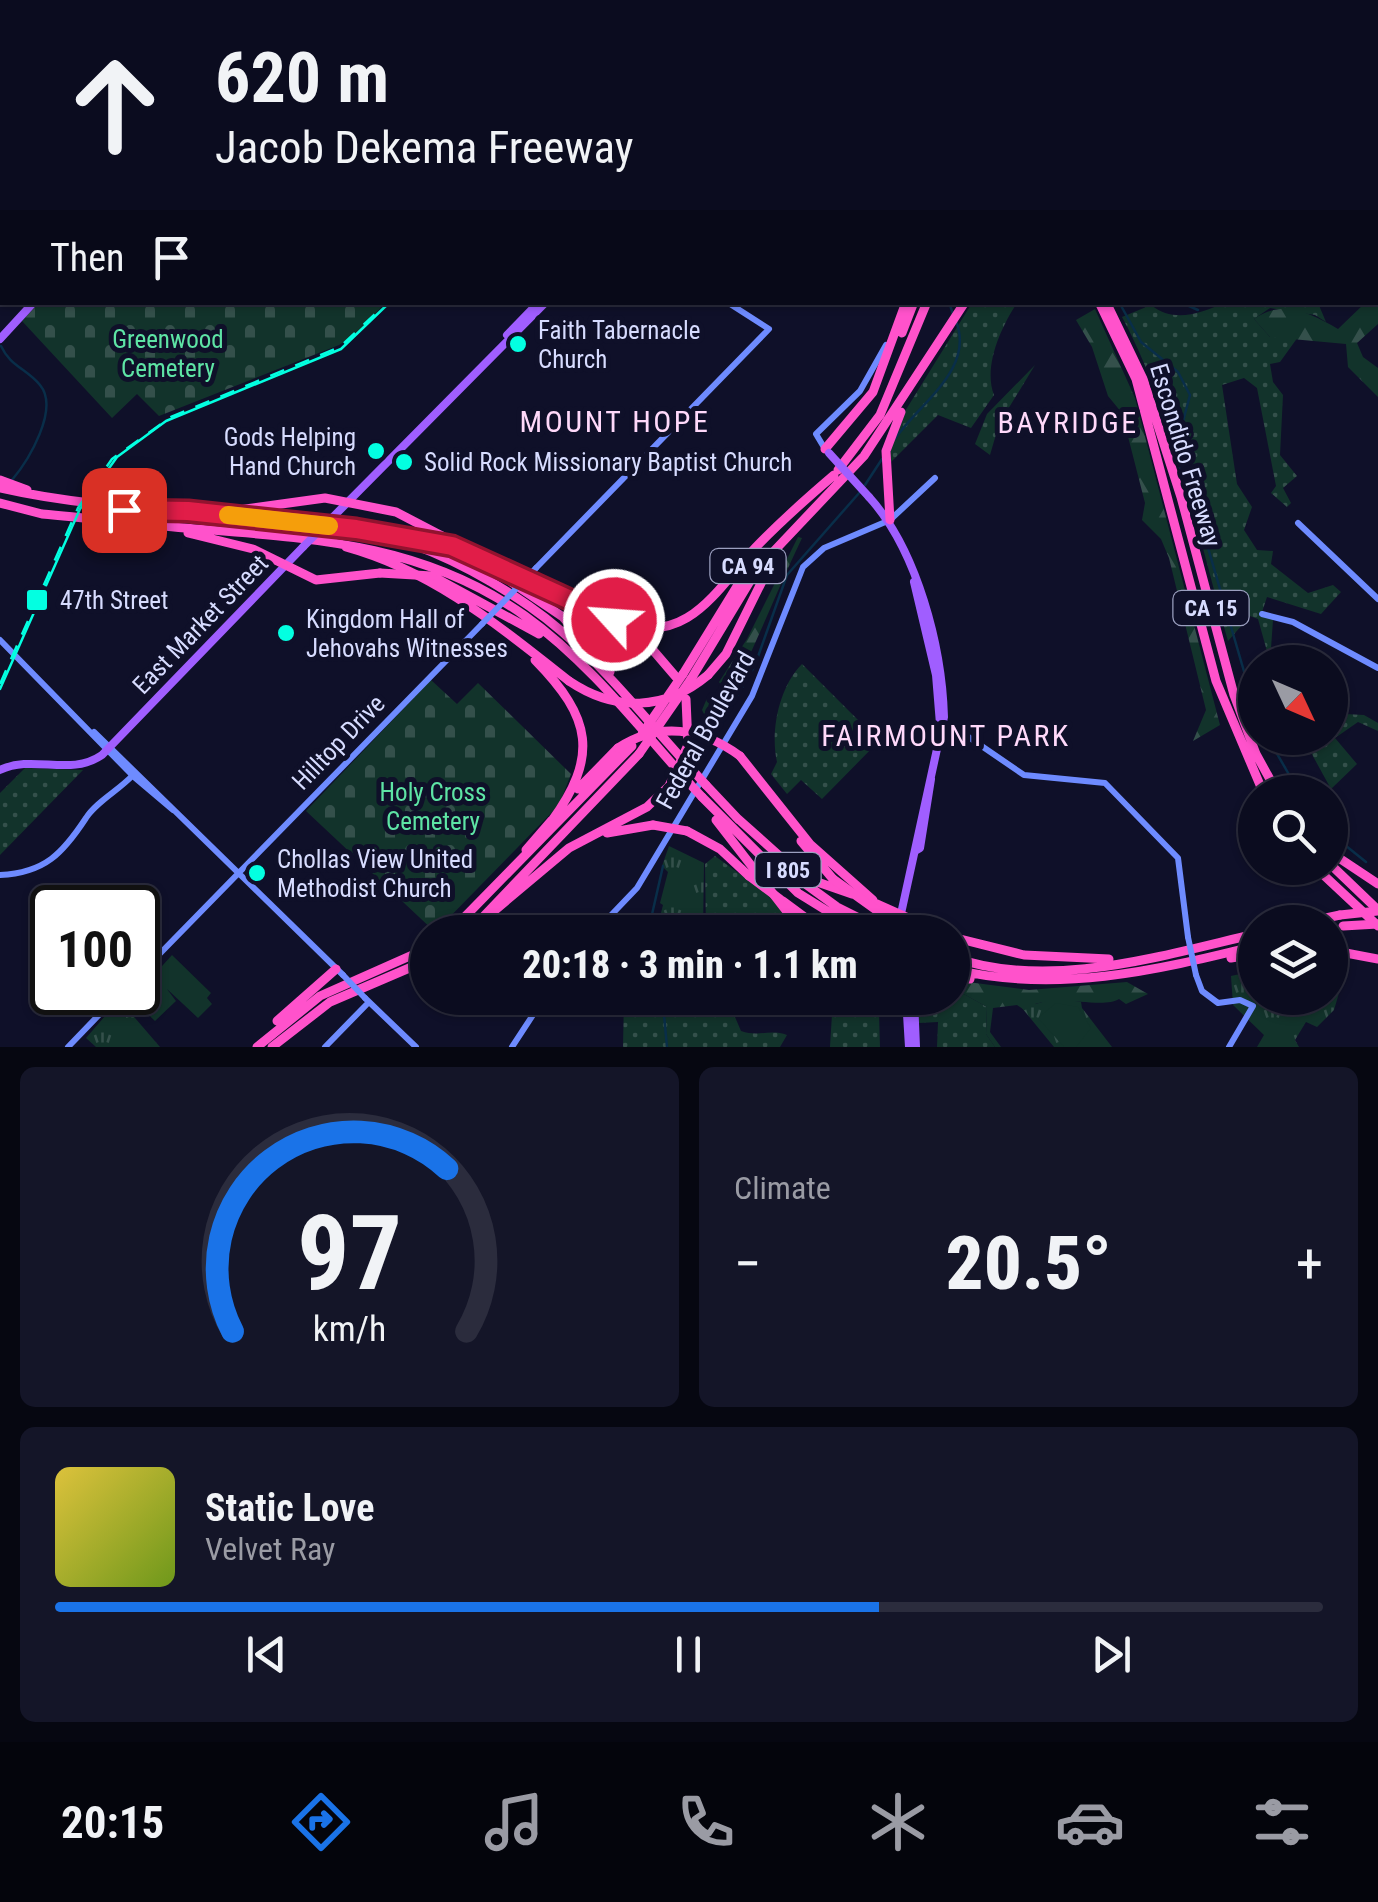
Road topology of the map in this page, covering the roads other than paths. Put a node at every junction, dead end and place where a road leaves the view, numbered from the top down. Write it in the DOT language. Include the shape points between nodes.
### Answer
graph roads {
  1 [pos="28,305"];
  2 [pos="540,305"];
  3 [pos="733,305"];
  4 [pos="909,305"];
  5 [pos="923,305"];
  6 [pos="963,305"];
  7 [pos="1104,305"];
  8 [pos="894,314"];
  9 [pos="1118,330"];
  10 [pos="0,335"];
  11 [pos="940,341"];
  12 [pos="827,451"];
  13 [pos="834,475"];
  14 [pos="935,478"];
  15 [pos="0,480"];
  16 [pos="0,488"];
  17 [pos="348,501"];
  18 [pos="0,503"];
  19 [pos="62,503"];
  20 [pos="0,510"];
  21 [pos="188,511"];
  22 [pos="42,514"];
  23 [pos="807,516"];
  24 [pos="890,520"];
  25 [pos="1298,523"];
  26 [pos="145,524"];
  27 [pos="356,529"];
  28 [pos="244,532"];
  29 [pos="287,563"];
  30 [pos="538,584"];
  31 [pos="1378,599"];
  32 [pos="1262,614"];
  33 [pos="506,629"];
  34 [pos="0,640"];
  35 [pos="575,659"];
  36 [pos="1378,668"];
  37 [pos="684,677"];
  38 [pos="625,695"];
  39 [pos="686,699"];
  40 [pos="938,728"];
  41 [pos="108,746"];
  42 [pos="636,750"];
  43 [pos="1,766"];
  44 [pos="754,772"];
  45 [pos="1256,775"];
  46 [pos="1270,775"];
  47 [pos="132,776"];
  48 [pos="692,778"];
  49 [pos="704,799"];
  50 [pos="173,810"];
  51 [pos="736,817"];
  52 [pos="551,822"];
  53 [pos="556,859"];
  54 [pos="1348,864"];
  55 [pos="238,873"];
  56 [pos="0,875"];
  57 [pos="1348,882"];
  58 [pos="1378,884"];
  59 [pos="1334,885"];
  60 [pos="494,889"];
  61 [pos="904,903"];
  62 [pos="882,906"];
  63 [pos="1378,911"];
  64 [pos="800,912"];
  65 [pos="467,915"];
  66 [pos="484,915"];
  67 [pos="488,915"];
  68 [pos="612,915"];
  69 [pos="795,915"];
  70 [pos="804,915"];
  71 [pos="805,915"];
  72 [pos="834,915"];
  73 [pos="857,915"];
  74 [pos="880,915"];
  75 [pos="897,915"];
  76 [pos="902,915"];
  77 [pos="1348,919"];
  78 [pos="1348,922"];
  79 [pos="1378,925"];
  80 [pos="1238,938"];
  81 [pos="970,941"];
  82 [pos="1238,950"];
  83 [pos="160,953"];
  84 [pos="1348,953"];
  85 [pos="410,956"];
  86 [pos="1238,956"];
  87 [pos="970,959"];
  88 [pos="1378,959"];
  89 [pos="1131,960"];
  90 [pos="1193,962"];
  91 [pos="410,968"];
  92 [pos="340,972"];
  93 [pos="970,975"];
  94 [pos="367,1000"];
  95 [pos="310,1013"];
  96 [pos="99,1015"];
  97 [pos="533,1015"];
  98 [pos="910,1015"];
  99 [pos="68,1047"];
  100 [pos="258,1047"];
  101 [pos="272,1047"];
  102 [pos="281,1047"];
  103 [pos="325,1047"];
  104 [pos="416,1047"];
  105 [pos="512,1047"];
  106 [pos="913,1047"];
  107 [pos="1228,1047"];
  1 -- 10 [label="main road"];
  2 -- 17 [label="main road, East Market Street"];
  3 -- 55 [label="street, Hilltop Drive, bridge" via="768,330"];
  4 -- 12 [label="highway" via="882,376"];
  5 -- 13 [label="highway, CA 94" via="873,426"];
  6 -- 11 [label="highway, CA 94"];
  7 -- 9 [label="highway, Escondido Freeway / CA 15"];
  8 -- 12 [label="street" via="866,382 816,434"];
  9 -- 45 [label="highway, Escondido Freeway / CA 15" via="1216,681"];
  9 -- 46 [label="highway, Escondido Freeway / CA 15" via="1143,379 1234,695"];
  11 -- 23 [label="highway, CA 94" via="870,447"];
  11 -- 24 [label="highway" via="890,433"];
  12 -- 24 [label="main road, bridge"];
  13 -- 30 [label="highway" via="759,544 714,600 683,622 624,624"];
  13 -- 37 [label="highway, CA 94" via="752,560"];
  14 -- 24 [label="street"];
  15 -- 19 [label="highway"];
  16 -- 19 [label="highway, I 805"];
  17 -- 21 [label="highway"];
  17 -- 29 [label="main road, East Market Street, bridge"];
  17 -- 38 [label="highway, bridge" via="414,518 569,623"];
  18 -- 22 [label="highway, I 805"];
  19 -- 21 [label="highway, I 805"];
  20 -- 22 [label="highway"];
  21 -- 27 [label="highway, I 805"];
  22 -- 26 [label="highway, I 805"];
  23 -- 33 [label="highway, bridge" via="768,565 734,640 708,675 675,696 635,705 606,701 569,681"];
  23 -- 37 [label="highway, CA 94" via="751,578"];
  24 -- 40 [label="main road" via="942,674"];
  24 -- 68 [label="street, Federal Boulevard" via="824,548 803,567 752,696 637,888"];
  25 -- 31 [label="street"];
  26 -- 28 [label="highway, I 805"];
  26 -- 29 [label="highway"];
  27 -- 30 [label="highway" via="452,546"];
  27 -- 38 [label="highway, I 805" via="430,551 492,582 568,638"];
  28 -- 33 [label="highway" via="379,556"];
  28 -- 35 [label="highway, I 805" via="364,545 452,573 526,616"];
  29 -- 35 [label="highway, bridge" via="329,582 380,573 432,576"];
  29 -- 41 [label="main road, East Market Street"];
  30 -- 37 [label="highway" via="648,646"];
  32 -- 36 [label="street" via="1293,622"];
  33 -- 52 [label="highway" via="567,696 582,728 580,775"];
  34 -- 41 [label="street"];
  35 -- 48 [label="highway, I 805"];
  37 -- 42 [label="highway, CA 94, bridge"];
  38 -- 48 [label="highway, I 805"];
  39 -- 53 [label="highway, bridge" via="688,745 669,786 647,807"];
  40 -- 61 [label="main road"];
  40 -- 107 [label="street, bridge" via="967,736 1024,774 1105,783 1178,858 1196,978 1218,1003 1253,1006"];
  41 -- 43 [label="main road" via="79,762 26,758"];
  41 -- 47 [label="street"];
  41 -- 50 [label="street"];
  42 -- 60 [label="highway, CA 94"];
  42 -- 66 [label="highway, CA 94"];
  44 -- 52 [label="highway, bridge" via="713,738 682,730 649,733 618,748"];
  44 -- 62 [label="highway" via="810,844"];
  44 -- 74 [label="highway, bridge" via="834,879"];
  47 -- 50 [label="street"];
  47 -- 56 [label="street" via="91,813 58,857"];
  48 -- 49 [label="highway, I 805, bridge"];
  48 -- 51 [label="highway, I 805, bridge"];
  49 -- 69 [label="highway"];
  49 -- 72 [label="highway, I 805" via="798,893"];
  50 -- 55 [label="street"];
  51 -- 62 [label="highway" via="803,877"];
  51 -- 73 [label="highway, I 805" via="805,885"];
  52 -- 60 [label="highway"];
  53 -- 64 [label="highway, bridge" via="600,835 653,825 687,831"];
  53 -- 67 [label="highway"];
  54 -- 58 [label="highway"];
  55 -- 83 [label="street, Hilltop Drive"];
  55 -- 92 [label="street"];
  57 -- 63 [label="highway"];
  59 -- 79 [label="highway"];
  60 -- 65 [label="highway, CA 94"];
  61 -- 62 [label="highway"];
  61 -- 76 [label="main road"];
  62 -- 75 [label="highway"];
  63 -- 77 [label="highway, bridge"];
  64 -- 70 [label="highway"];
  64 -- 71 [label="highway"];
  78 -- 79 [label="highway, bridge"];
  80 -- 89 [label="highway"];
  81 -- 89 [label="highway" via="1024,955"];
  82 -- 90 [label="highway"];
  84 -- 88 [label="highway"];
  85 -- 100 [label="highway" via="320,996"];
  86 -- 90 [label="highway"];
  87 -- 89 [label="highway" via="999,967 1073,969"];
  90 -- 93 [label="highway" via="1090,980"];
  91 -- 95 [label="highway"];
  92 -- 94 [label="street, bridge"];
  92 -- 100 [label="highway" via="285,1012"];
  94 -- 103 [label="street"];
  94 -- 104 [label="street"];
  95 -- 101 [label="highway"];
  95 -- 102 [label="highway"];
  96 -- 99 [label="street"];
  97 -- 105 [label="street"];
  98 -- 106 [label="main road"];
}
